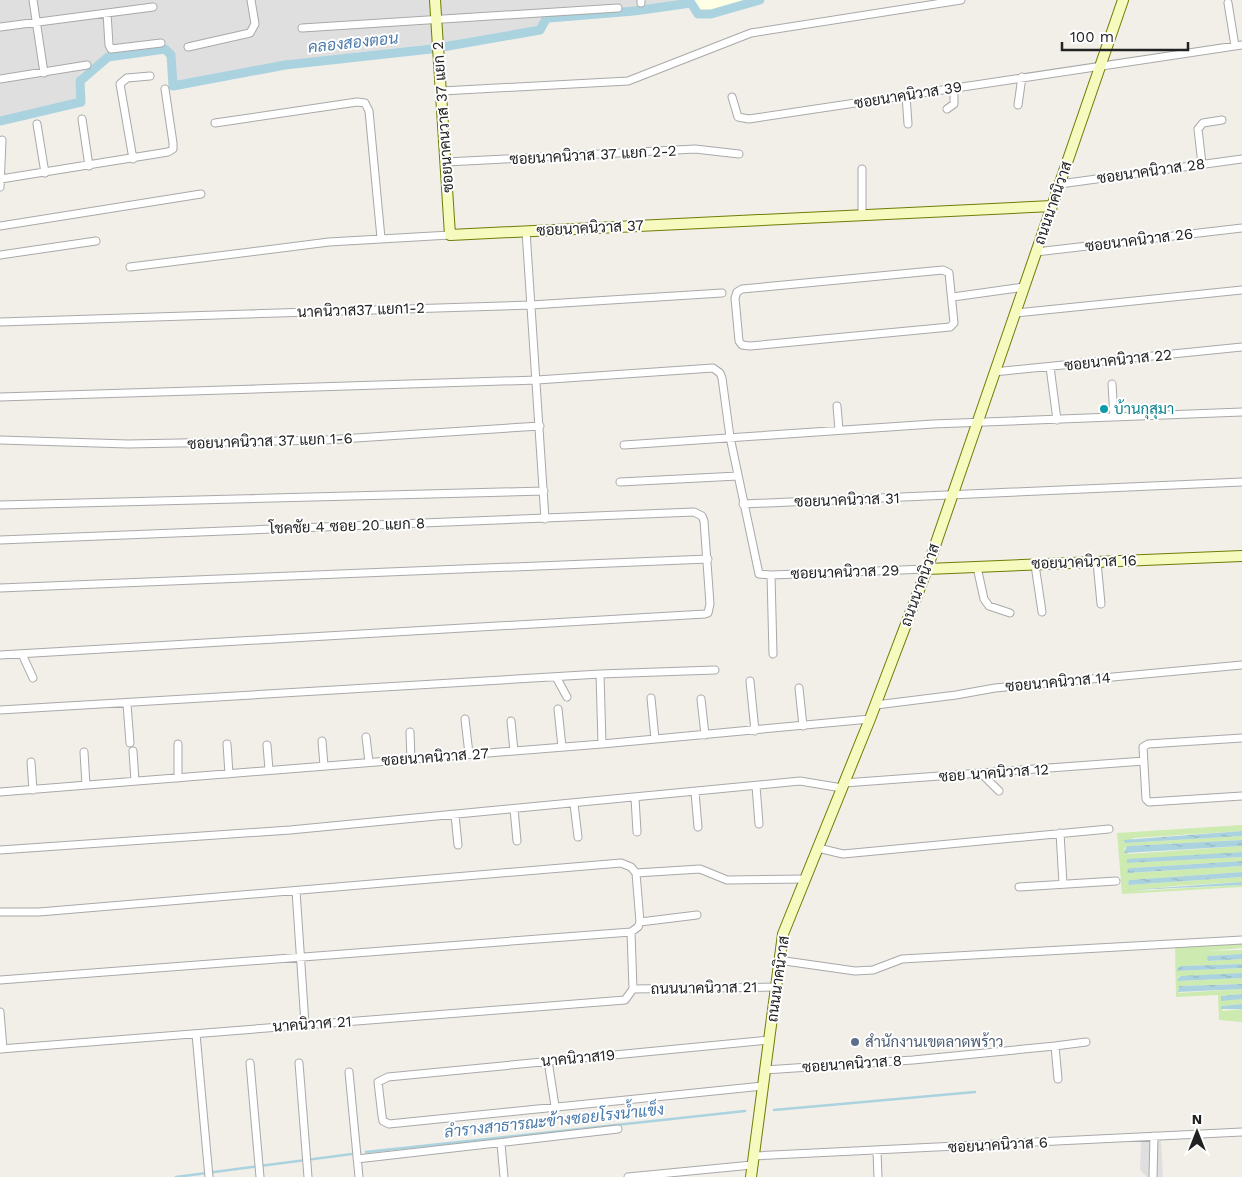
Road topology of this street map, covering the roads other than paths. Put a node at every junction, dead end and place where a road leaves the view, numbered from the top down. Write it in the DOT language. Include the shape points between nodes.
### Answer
graph roads {
  1 [pos="33,0"];
  2 [pos="251,0"];
  3 [pos="435,0"];
  4 [pos="961,0"];
  5 [pos="1123,0"];
  6 [pos="1228,3"];
  7 [pos="153,7"];
  8 [pos="618,8"];
  9 [pos="107,13"];
  10 [pos="437,20"];
  11 [pos="37,22"];
  12 [pos="0,27"];
  13 [pos="302,28"];
  14 [pos="161,42"];
  15 [pos="1238,46"];
  16 [pos="188,47"];
  17 [pos="87,65"];
  18 [pos="1101,65"];
  19 [pos="44,73"];
  20 [pos="150,76"];
  21 [pos="1022,77"];
  22 [pos="0,79"];
  23 [pos="954,88"];
  24 [pos="165,89"];
  25 [pos="442,91"];
  26 [pos="906,95"];
  27 [pos="732,97"];
  28 [pos="1018,105"];
  29 [pos="947,109"];
  30 [pos="82,119"];
  31 [pos="1222,120"];
  32 [pos="215,123"];
  33 [pos="37,124"];
  34 [pos="908,124"];
  35 [pos="2,140"];
  36 [pos="739,154"];
  37 [pos="133,159"];
  38 [pos="1242,159"];
  39 [pos="446,162"];
  40 [pos="1202,164"];
  41 [pos="90,166"];
  42 [pos="862,169"];
  43 [pos="45,173"];
  44 [pos="1,179"];
  45 [pos="1060,184"];
  46 [pos="0,187"];
  47 [pos="201,194"];
  48 [pos="1052,206"];
  49 [pos="862,214"];
  50 [pos="0,226"];
  51 [pos="1242,228"];
  52 [pos="526,231"];
  53 [pos="450,235"];
  54 [pos="381,238"];
  55 [pos="96,241"];
  56 [pos="1036,252"];
  57 [pos="0,255"];
  58 [pos="130,267"];
  59 [pos="1024,287"];
  60 [pos="1242,290"];
  61 [pos="722,293"];
  62 [pos="953,297"];
  63 [pos="531,305"];
  64 [pos="1015,313"];
  65 [pos="0,322"];
  66 [pos="1242,347"];
  67 [pos="1050,367"];
  68 [pos="994,372"];
  69 [pos="537,380"];
  70 [pos="1112,384"];
  71 [pos="0,397"];
  72 [pos="837,406"];
  73 [pos="1242,412"];
  74 [pos="1114,418"];
  75 [pos="1057,420"];
  76 [pos="977,423"];
  77 [pos="540,426"];
  78 [pos="839,430"];
  79 [pos="730,437"];
  80 [pos="0,440"];
  81 [pos="624,445"];
  82 [pos="738,476"];
  83 [pos="620,482"];
  84 [pos="1242,482"];
  85 [pos="544,491"];
  86 [pos="952,496"];
  87 [pos="743,504"];
  88 [pos="0,505"];
  89 [pos="545,519"];
  90 [pos="0,540"];
  91 [pos="1242,556"];
  92 [pos="708,559"];
  93 [pos="1097,562"];
  94 [pos="1035,564"];
  95 [pos="977,567"];
  96 [pos="927,569"];
  97 [pos="767,575"];
  98 [pos="0,588"];
  99 [pos="1101,604"];
  100 [pos="1042,612"];
  101 [pos="1010,613"];
  102 [pos="22,654"];
  103 [pos="773,654"];
  104 [pos="0,655"];
  105 [pos="1242,665"];
  106 [pos="715,670"];
  107 [pos="600,674"];
  108 [pos="556,677"];
  109 [pos="33,678"];
  110 [pos="750,681"];
  111 [pos="799,688"];
  112 [pos="567,697"];
  113 [pos="651,698"];
  114 [pos="701,699"];
  115 [pos="127,704"];
  116 [pos="876,705"];
  117 [pos="558,709"];
  118 [pos="0,710"];
  119 [pos="465,719"];
  120 [pos="870,719"];
  121 [pos="511,720"];
  122 [pos="803,726"];
  123 [pos="754,731"];
  124 [pos="410,732"];
  125 [pos="705,735"];
  126 [pos="366,737"];
  127 [pos="1242,738"];
  128 [pos="655,739"];
  129 [pos="322,741"];
  130 [pos="130,743"];
  131 [pos="178,744"];
  132 [pos="227,744"];
  133 [pos="602,744"];
  134 [pos="267,746"];
  135 [pos="562,747"];
  136 [pos="133,751"];
  137 [pos="514,751"];
  138 [pos="84,752"];
  139 [pos="469,754"];
  140 [pos="411,759"];
  141 [pos="1144,761"];
  142 [pos="31,762"];
  143 [pos="369,762"];
  144 [pos="324,766"];
  145 [pos="269,770"];
  146 [pos="229,774"];
  147 [pos="982,774"];
  148 [pos="178,778"];
  149 [pos="135,781"];
  150 [pos="86,785"];
  151 [pos="756,786"];
  152 [pos="843,786"];
  153 [pos="33,790"];
  154 [pos="999,791"];
  155 [pos="0,792"];
  156 [pos="695,792"];
  157 [pos="1242,796"];
  158 [pos="635,798"];
  159 [pos="574,804"];
  160 [pos="514,810"];
  161 [pos="456,815"];
  162 [pos="759,824"];
  163 [pos="698,827"];
  164 [pos="1109,829"];
  165 [pos="637,832"];
  166 [pos="1060,833"];
  167 [pos="578,837"];
  168 [pos="517,841"];
  169 [pos="458,845"];
  170 [pos="818,848"];
  171 [pos="0,850"];
  172 [pos="636,874"];
  173 [pos="806,878"];
  174 [pos="1116,881"];
  175 [pos="1063,884"];
  176 [pos="1019,887"];
  177 [pos="296,891"];
  178 [pos="0,912"];
  179 [pos="697,915"];
  180 [pos="640,922"];
  181 [pos="631,932"];
  182 [pos="1242,940"];
  183 [pos="300,958"];
  184 [pos="778,960"];
  185 [pos="0,980"];
  186 [pos="775,986"];
  187 [pos="633,989"];
  188 [pos="0,1012"];
  189 [pos="306,1024"];
  190 [pos="196,1034"];
  191 [pos="769,1040"];
  192 [pos="1086,1042"];
  193 [pos="1055,1046"];
  194 [pos="1,1049"];
  195 [pos="548,1061"];
  196 [pos="250,1063"];
  197 [pos="299,1063"];
  198 [pos="765,1070"];
  199 [pos="349,1072"];
  200 [pos="1058,1079"];
  201 [pos="763,1086"];
  202 [pos="555,1106"];
  203 [pos="618,1129"];
  204 [pos="1242,1132"];
  205 [pos="1154,1136"];
  206 [pos="501,1144"];
  207 [pos="878,1151"];
  208 [pos="357,1159"];
  209 [pos="753,1160"];
  210 [pos="209,1174"];
  211 [pos="260,1177"];
  212 [pos="308,1177"];
  213 [pos="359,1177"];
  214 [pos="504,1177"];
  215 [pos="628,1177"];
  216 [pos="751,1177"];
  217 [pos="878,1177"];
  218 [pos="1153,1177"];
  1 -- 11 [label="street"];
  2 -- 16 [label="street" via="254,24 250,33"];
  3 -- 10 [label="main road, ซอยนาคนวาส 37 แยก 2"];
  4 -- 25 [label="street" via="751,33 628,81"];
  5 -- 18 [label="main road, ถนนนาคนิวาส"];
  6 -- 15 [label="street"];
  7 -- 9 [label="street"];
  8 -- 10 [label="street"];
  9 -- 11 [label="street"];
  9 -- 14 [label="street" via="112,49"];
  10 -- 13 [label="street"];
  10 -- 25 [label="main road, ซอยนาคนวาส 37 แยก 2"];
  11 -- 12 [label="street"];
  11 -- 19 [label="street"];
  15 -- 18 [label="street, ซอยนาคนิวาส 39"];
  17 -- 19 [label="street"];
  18 -- 21 [label="street, ซอยนาคนิวาส 39"];
  18 -- 45 [label="main road, ถนนนาคนิวาส"];
  19 -- 22 [label="street"];
  20 -- 37 [label="street" via="127,78 120,84"];
  21 -- 23 [label="street, ซอยนาคนิวาส 39"];
  21 -- 28 [label="street"];
  23 -- 26 [label="street, ซอยนาคนิวาส 39"];
  23 -- 29 [label="street" via="954,104"];
  24 -- 37 [label="street" via="172,148 168,152"];
  25 -- 39 [label="main road, ซอยนาคนวาส 37 แยก 2"];
  26 -- 27 [label="street, ซอยนาคนิวาส 39" via="741,119 736,115"];
  26 -- 34 [label="street"];
  30 -- 41 [label="street"];
  31 -- 40 [label="street" via="1203,123 1198,129"];
  32 -- 54 [label="street" via="365,103 369,111"];
  33 -- 43 [label="street"];
  35 -- 44 [label="street"];
  36 -- 39 [label="street, ซอยนาคนิวาส 37 แยก 2-2" via="695,149"];
  37 -- 41 [label="street"];
  38 -- 40 [label="street, ซอยนาคนิวาส 28"];
  39 -- 53 [label="main road, ซอยนาคนวาส 37 แยก 2"];
  40 -- 45 [label="street, ซอยนาคนิวาส 28"];
  41 -- 43 [label="street"];
  42 -- 49 [label="street"];
  43 -- 44 [label="street"];
  44 -- 46 [label="street"];
  45 -- 48 [label="main road, ถนนนาคนิวาส"];
  47 -- 50 [label="street"];
  48 -- 49 [label="main road, ซอยนาคนิวาส 37"];
  48 -- 56 [label="main road, ถนนนาคนิวาส"];
  49 -- 52 [label="main road, ซอยนาคนิวาส 37"];
  51 -- 56 [label="street, ซอยนาคนิวาส 26"];
  52 -- 53 [label="main road, ซอยนาคนิวาส 37"];
  52 -- 63 [label="street"];
  53 -- 54 [label="street, ซอยนาคนิวาส 37"];
  54 -- 58 [label="street, ซอยนาคนิวาส 37"];
  55 -- 57 [label="street"];
  56 -- 59 [label="main road, ถนนนาคนิวาส"];
  59 -- 62 [label="street"];
  59 -- 64 [label="main road, ถนนนาคนิวาส"];
  60 -- 64 [label="street"];
  61 -- 63 [label="street, นาคนิวาส37 แยก1-2"];
  62 -- 62 [label="street" via="954,324 950,327 750,346 739,341 735,298 742,289 943,270 949,274"];
  63 -- 65 [label="street, นาคนิวาส37 แยก1-2"];
  63 -- 69 [label="street"];
  64 -- 68 [label="main road, ถนนนาคนิวาส"];
  66 -- 67 [label="street, ซอยนาคนิวาส 22"];
  67 -- 68 [label="street, ซอยนาคนิวาส 22"];
  67 -- 75 [label="street"];
  68 -- 76 [label="main road, ถนนนาคนิวาส"];
  69 -- 71 [label="street"];
  69 -- 77 [label="street"];
  69 -- 79 [label="street" via="712,368 722,378"];
  70 -- 74 [label="street"];
  72 -- 78 [label="street"];
  73 -- 74 [label="street"];
  74 -- 75 [label="street"];
  75 -- 76 [label="street"];
  76 -- 78 [label="street"];
  76 -- 86 [label="main road, ถนนนาคนิวาส"];
  77 -- 80 [label="street, ซอยนาคนิวาส 37 แยก 1-6" via="325,440 128,444"];
  77 -- 85 [label="street"];
  78 -- 79 [label="street"];
  79 -- 81 [label="street"];
  79 -- 82 [label="street"];
  82 -- 83 [label="street"];
  82 -- 87 [label="street"];
  84 -- 86 [label="street, ซอยนาคนิวาส 31"];
  85 -- 88 [label="street"];
  85 -- 89 [label="street"];
  86 -- 87 [label="street, ซอยนาคนิวาส 31"];
  86 -- 96 [label="main road, ถนนนาคนิวาส"];
  87 -- 97 [label="street" via="757,571"];
  89 -- 90 [label="street, โชคชัย 4 ซอย 20 แยก 8"];
  89 -- 92 [label="street, โชคชัย 4 ซอย 20 แยก 8" via="694,512 704,521"];
  91 -- 93 [label="main road, ซอยนาคนิวาส 16"];
  92 -- 98 [label="street"];
  92 -- 102 [label="street" via="710,604 705,614"];
  93 -- 94 [label="main road, ซอยนาคนิวาส 16"];
  93 -- 99 [label="street"];
  94 -- 95 [label="main road, ซอยนาคนิวาส 16"];
  94 -- 100 [label="street"];
  95 -- 96 [label="main road, ซอยนาคนิวาส 16"];
  95 -- 101 [label="street" via="984,599 989,606"];
  96 -- 97 [label="street, ซอยนาคนิวาส 29"];
  96 -- 116 [label="main road, ถนนนาคนิวาส"];
  97 -- 103 [label="street"];
  102 -- 104 [label="street"];
  102 -- 109 [label="street"];
  105 -- 116 [label="street, ซอยนาคนิวาส 14" via="995,688"];
  106 -- 107 [label="street"];
  107 -- 108 [label="street"];
  107 -- 133 [label="street"];
  108 -- 112 [label="street"];
  108 -- 115 [label="street"];
  110 -- 123 [label="street"];
  111 -- 122 [label="street"];
  113 -- 128 [label="street"];
  114 -- 125 [label="street"];
  115 -- 118 [label="street"];
  115 -- 130 [label="street"];
  116 -- 120 [label="main road, ถนนนาคนิวาส"];
  117 -- 135 [label="street"];
  119 -- 139 [label="street"];
  120 -- 122 [label="street, ซอยนาคนิวาส 27"];
  120 -- 152 [label="main road, ถนนนาคนิวาส"];
  121 -- 137 [label="street"];
  122 -- 123 [label="street, ซอยนาคนิวาส 27"];
  123 -- 125 [label="street, ซอยนาคนิวาส 27"];
  124 -- 140 [label="street"];
  125 -- 128 [label="street, ซอยนาคนิวาส 27"];
  126 -- 143 [label="street"];
  127 -- 141 [label="street" via="1148,744 1143,747"];
  128 -- 133 [label="street, ซอยนาคนิวาส 27"];
  129 -- 144 [label="street"];
  131 -- 148 [label="street"];
  132 -- 146 [label="street"];
  133 -- 135 [label="street, ซอยนาคนิวาส 27"];
  134 -- 145 [label="street"];
  135 -- 137 [label="street, ซอยนาคนิวาส 27"];
  136 -- 149 [label="street"];
  137 -- 139 [label="street, ซอยนาคนิวาส 27"];
  138 -- 150 [label="street"];
  139 -- 140 [label="street, ซอยนาคนิวาส 27"];
  140 -- 143 [label="street, ซอยนาคนิวาส 27"];
  141 -- 147 [label="street, ซอย นาคนิวาส 12"];
  141 -- 157 [label="street" via="1146,799 1149,802"];
  142 -- 153 [label="street"];
  143 -- 144 [label="street, ซอยนาคนิวาส 27"];
  144 -- 145 [label="street, ซอยนาคนิวาส 27"];
  145 -- 146 [label="street, ซอยนาคนิวาส 27"];
  146 -- 148 [label="street, ซอยนาคนิวาส 27"];
  147 -- 152 [label="street, ซอย นาคนิวาส 12"];
  147 -- 154 [label="street"];
  148 -- 149 [label="street, ซอยนาคนิวาส 27"];
  149 -- 150 [label="street, ซอยนาคนิวาส 27"];
  150 -- 153 [label="street, ซอยนาคนิวาส 27"];
  151 -- 152 [label="street, ซอย นาคนิวาส 12" via="810,782"];
  151 -- 156 [label="street, ซอย นาคนิวาส 12"];
  151 -- 162 [label="street"];
  152 -- 170 [label="main road, ถนนนาคนิวาส"];
  153 -- 155 [label="street, ซอยนาคนิวาส 27"];
  156 -- 158 [label="street, ซอย นาคนิวาส 12"];
  156 -- 163 [label="street"];
  158 -- 159 [label="street, ซอย นาคนิวาส 12"];
  158 -- 165 [label="street"];
  159 -- 160 [label="street, ซอย นาคนิวาส 12"];
  159 -- 167 [label="street"];
  160 -- 161 [label="street, ซอย นาคนิวาส 12"];
  160 -- 168 [label="street"];
  161 -- 169 [label="street"];
  161 -- 171 [label="street, ซอย นาคนิวาส 12"];
  164 -- 166 [label="street"];
  166 -- 170 [label="street" via="843,854"];
  166 -- 175 [label="street"];
  170 -- 173 [label="main road, ถนนนาคนิวาส"];
  172 -- 173 [label="street" via="700,869 727,880"];
  172 -- 177 [label="street" via="632,867 621,863"];
  172 -- 180 [label="street"];
  173 -- 184 [label="main road, ถนนนาคนิวาส" via="783,934"];
  174 -- 175 [label="street"];
  175 -- 176 [label="street"];
  177 -- 178 [label="street" via="39,912"];
  177 -- 183 [label="street"];
  179 -- 180 [label="street"];
  180 -- 181 [label="street"];
  181 -- 183 [label="street"];
  181 -- 187 [label="street"];
  182 -- 184 [label="street" via="902,960 874,970 855,971"];
  183 -- 185 [label="street"];
  183 -- 189 [label="street"];
  184 -- 186 [label="main road, ถนนนาคนิวาส"];
  186 -- 187 [label="street, ถนนนาคนิวาส 21"];
  186 -- 191 [label="main road, ถนนนาคนิวาส"];
  187 -- 189 [label="street, นาคนิวาศ 21" via="625,1000"];
  188 -- 194 [label="street"];
  189 -- 190 [label="street, นาคนิวาศ 21"];
  190 -- 194 [label="street, นาคนิวาศ 21"];
  190 -- 210 [label="street"];
  191 -- 195 [label="street, นาคนิวาส19"];
  191 -- 198 [label="main road, ถนนนาคนิวาส"];
  192 -- 193 [label="street, ซอยนาคนิวาส 8"];
  193 -- 198 [label="street, ซอยนาคนิวาส 8"];
  193 -- 200 [label="street"];
  195 -- 202 [label="street"];
  195 -- 202 [label="street, นาคนิวาส19" via="388,1077 378,1082 384,1121 392,1124"];
  196 -- 211 [label="street"];
  197 -- 212 [label="street"];
  198 -- 201 [label="main road, ถนนนาคนิวาส"];
  199 -- 208 [label="street"];
  201 -- 202 [label="street"];
  201 -- 209 [label="main road, ถนนนาคนิวาส"];
  203 -- 206 [label="street"];
  204 -- 205 [label="street, ซอยนาคนิวาส 6"];
  205 -- 207 [label="street, ซอยนาคนิวาส 6"];
  205 -- 218 [label="street"];
  206 -- 208 [label="street"];
  206 -- 214 [label="street"];
  207 -- 209 [label="street, ซอยนาคนิวาส 6"];
  207 -- 217 [label="street"];
  208 -- 213 [label="street"];
  209 -- 215 [label="street, ซอยนาคนิวาส 6"];
  209 -- 216 [label="main road, ถนนนาคนิวาส"];
}
